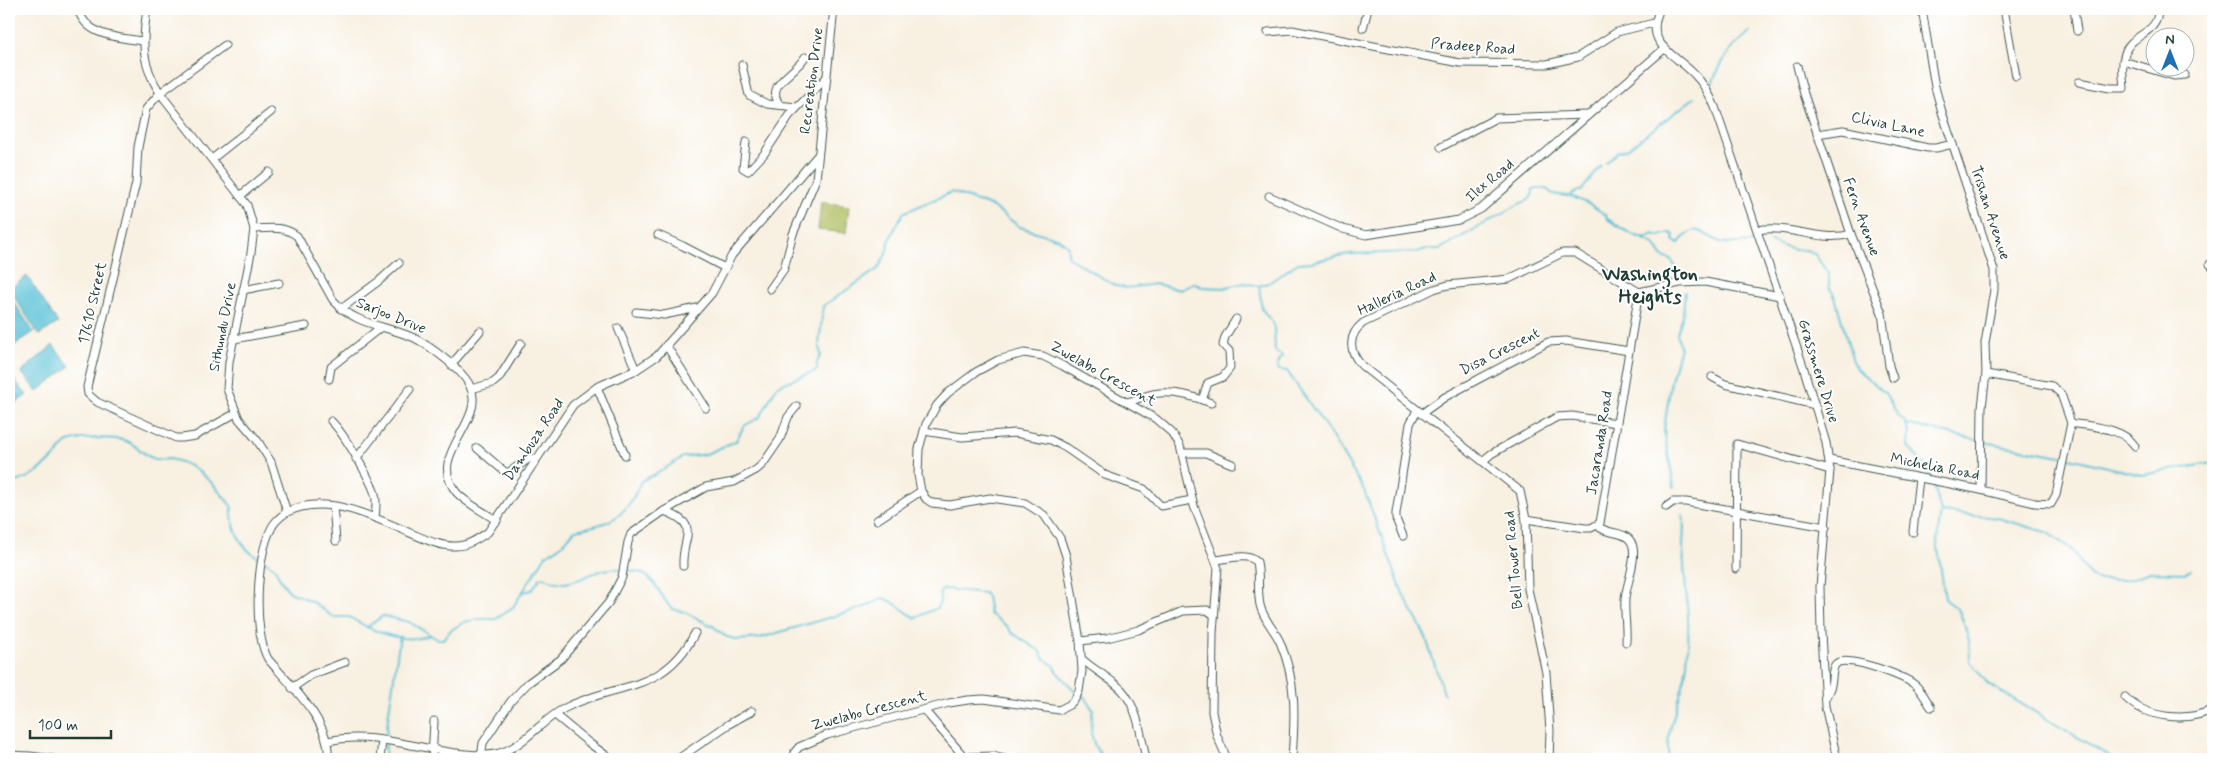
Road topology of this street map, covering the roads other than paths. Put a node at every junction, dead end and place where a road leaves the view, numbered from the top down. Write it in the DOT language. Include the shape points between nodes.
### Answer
graph roads {
  1 [pos="78,9"];
  2 [pos="146,9"];
  3 [pos="834,9"];
  4 [pos="1368,9"];
  5 [pos="1660,9"];
  6 [pos="1922,9"];
  7 [pos="2004,9"];
  8 [pos="2074,9"];
  9 [pos="2158,9"];
  10 [pos="1654,23"];
  11 [pos="1363,28"];
  12 [pos="2077,31"];
  13 [pos="1268,32"];
  14 [pos="142,41"];
  15 [pos="225,45"];
  16 [pos="1664,49"];
  17 [pos="805,57"];
  18 [pos="2122,61"];
  19 [pos="742,65"];
  20 [pos="1797,66"];
  21 [pos="2144,67"];
  22 [pos="2016,76"];
  23 [pos="826,78"];
  24 [pos="2078,82"];
  25 [pos="160,93"];
  26 [pos="780,105"];
  27 [pos="797,107"];
  28 [pos="271,112"];
  29 [pos="1588,115"];
  30 [pos="1817,134"];
  31 [pos="746,142"];
  32 [pos="1953,144"];
  33 [pos="1441,147"];
  34 [pos="817,156"];
  35 [pos="212,159"];
  36 [pos="269,172"];
  37 [pos="240,196"];
  38 [pos="1269,196"];
  39 [pos="254,229"];
  40 [pos="1758,230"];
  41 [pos="1852,234"];
  42 [pos="658,235"];
  43 [pos="399,263"];
  44 [pos="725,268"];
  45 [pos="279,283"];
  46 [pos="770,289"];
  47 [pos="244,290"];
  48 [pos="1639,292"];
  49 [pos="1780,296"];
  50 [pos="702,305"];
  51 [pos="341,309"];
  52 [pos="636,312"];
  53 [pos="1236,319"];
  54 [pos="306,326"];
  55 [pos="381,327"];
  56 [pos="618,328"];
  57 [pos="480,331"];
  58 [pos="234,339"];
  59 [pos="521,343"];
  60 [pos="666,345"];
  61 [pos="1351,347"];
  62 [pos="1629,351"];
  63 [pos="451,365"];
  64 [pos="636,370"];
  65 [pos="1986,374"];
  66 [pos="1712,377"];
  67 [pos="1893,378"];
  68 [pos="329,379"];
  69 [pos="597,387"];
  70 [pos="410,389"];
  71 [pos="471,389"];
  72 [pos="1202,400"];
  73 [pos="1127,402"];
  74 [pos="1211,403"];
  75 [pos="1815,405"];
  76 [pos="797,406"];
  77 [pos="706,408"];
  78 [pos="1419,412"];
  79 [pos="236,413"];
  80 [pos="331,421"];
  81 [pos="2071,422"];
  82 [pos="1616,423"];
  83 [pos="924,431"];
  84 [pos="2134,446"];
  85 [pos="477,448"];
  86 [pos="1183,453"];
  87 [pos="625,455"];
  88 [pos="356,459"];
  89 [pos="536,459"];
  90 [pos="1829,460"];
  91 [pos="1483,461"];
  92 [pos="1232,464"];
  93 [pos="1830,470"];
  94 [pos="1918,478"];
  95 [pos="1981,490"];
  96 [pos="921,491"];
  97 [pos="1192,500"];
  98 [pos="333,506"];
  99 [pos="1666,507"];
  100 [pos="1736,510"];
  101 [pos="287,512"];
  102 [pos="664,512"];
  103 [pos="375,517"];
  104 [pos="1526,519"];
  105 [pos="877,520"];
  106 [pos="497,521"];
  107 [pos="1597,525"];
  108 [pos="1826,527"];
  109 [pos="1913,532"];
  110 [pos="1403,536"];
  111 [pos="336,541"];
  112 [pos="1216,560"];
  113 [pos="684,566"];
  114 [pos="1736,569"];
  115 [pos="1214,615"];
  116 [pos="695,633"];
  117 [pos="1080,641"];
  118 [pos="1626,642"];
  119 [pos="1082,659"];
  120 [pos="345,662"];
  121 [pos="292,688"];
  122 [pos="2125,697"];
  123 [pos="1824,699"];
  124 [pos="1931,707"];
  125 [pos="2213,709"];
  126 [pos="925,710"];
  127 [pos="752,711"];
  128 [pos="555,715"];
  129 [pos="434,721"];
  130 [pos="328,741"];
  131 [pos="382,741"];
  132 [pos="433,750"];
  133 [pos="1225,754"];
  134 [pos="9,755"];
  135 [pos="481,757"];
  136 [pos="965,758"];
  137 [pos="53,759"];
  138 [pos="328,759"];
  139 [pos="380,759"];
  140 [pos="432,759"];
  141 [pos="611,759"];
  142 [pos="678,759"];
  143 [pos="793,759"];
  144 [pos="1006,759"];
  145 [pos="1146,759"];
  146 [pos="1292,759"];
  147 [pos="1549,759"];
  148 [pos="1837,759"];
  1 -- 14 [label="street" via="83,21 99,34"];
  2 -- 14 [label="street, Sithundu Drive"];
  3 -- 23 [label="street, Recreation Drive"];
  4 -- 11 [label="street"];
  5 -- 10 [label="street"];
  6 -- 32 [label="street, Trishan Avenue" via="1935,86"];
  7 -- 22 [label="street"];
  8 -- 12 [label="street"];
  9 -- 18 [label="street" via="2153,27 2129,44"];
  10 -- 13 [label="street, Pradeep Road" via="1617,32 1578,57 1547,64 1460,63 1292,30"];
  10 -- 16 [label="street, Grassmere Drive"];
  14 -- 25 [label="street, Sithundu Drive" via="150,78"];
  15 -- 25 [label="street, 17610 Street"];
  16 -- 29 [label="street, Ilex Road"];
  16 -- 40 [label="street, Grassmere Drive" via="1694,73 1710,95"];
  17 -- 26 [label="street" via="775,89 775,99"];
  18 -- 21 [label="street"];
  18 -- 24 [label="street" via="2124,88"];
  19 -- 26 [label="street" via="749,95 767,104"];
  20 -- 30 [label="street, Fern Avenue"];
  23 -- 27 [label="street"];
  23 -- 34 [label="street, Recreation Drive"];
  25 -- 35 [label="street, Sithundu Drive"];
  25 -- 79 [label="street, 17610 Street" via="144,114 132,198 87,387 92,400 176,438 195,436"];
  26 -- 27 [label="street"];
  27 -- 31 [label="street" via="760,160 748,171 743,168"];
  28 -- 35 [label="street"];
  29 -- 33 [label="street" via="1496,118"];
  29 -- 38 [label="street, Ilex Road" via="1480,209 1459,220 1357,234"];
  30 -- 32 [label="street, Clivia Lane" via="1843,130 1928,148"];
  30 -- 41 [label="street, Fern Avenue"];
  32 -- 65 [label="street, Trishan Avenue" via="1994,270 1985,343"];
  34 -- 44 [label="street, Dambuza Road" via="737,249"];
  34 -- 46 [label="street, Recreation Drive" via="816,179 796,226 784,269"];
  35 -- 37 [label="street, Sithundu Drive"];
  36 -- 37 [label="street"];
  37 -- 39 [label="street, Sithundu Drive" via="247,205"];
  39 -- 47 [label="street, Sithundu Drive"];
  39 -- 51 [label="street, Sarjoo Drive" via="284,228 297,236 324,286"];
  40 -- 41 [label="street" via="1778,228 1835,238"];
  40 -- 49 [label="street, Grassmere Drive"];
  41 -- 67 [label="street, Fern Avenue" via="1882,313"];
  42 -- 44 [label="street"];
  43 -- 51 [label="street"];
  44 -- 50 [label="street, Dambuza Road"];
  45 -- 47 [label="street"];
  47 -- 58 [label="street, Sithundu Drive"];
  48 -- 49 [label="street" via="1680,283 1705,282"];
  48 -- 61 [label="street, Halleria Road" via="1575,253 1562,253 1516,277 1448,285 1418,296 1358,327"];
  48 -- 62 [label="street, Jacaranda Road"];
  49 -- 75 [label="street, Grassmere Drive"];
  50 -- 52 [label="street" via="694,310 664,315"];
  50 -- 60 [label="street, Dambuza Road"];
  51 -- 55 [label="street, Sarjoo Drive" via="358,320"];
  53 -- 72 [label="street" via="1223,345 1229,352 1230,368 1225,376 1207,384"];
  54 -- 58 [label="street"];
  55 -- 63 [label="street, Sarjoo Drive" via="412,337"];
  55 -- 68 [label="street" via="330,367"];
  56 -- 64 [label="street"];
  57 -- 63 [label="street"];
  58 -- 79 [label="street, Sithundu Drive" via="227,389"];
  59 -- 71 [label="street" via="499,378"];
  60 -- 64 [label="street, Dambuza Road"];
  60 -- 77 [label="street"];
  61 -- 78 [label="street, Bell Tower Road" via="1362,366"];
  62 -- 78 [label="street, Disa Crescent" via="1566,341 1548,342"];
  62 -- 82 [label="street, Jacaranda Road"];
  63 -- 71 [label="street, Sarjoo Drive" via="466,378"];
  64 -- 69 [label="street, Dambuza Road"];
  65 -- 81 [label="street" via="2056,388"];
  65 -- 95 [label="street, Trishan Avenue" via="1982,407"];
  66 -- 75 [label="street" via="1725,384"];
  69 -- 87 [label="street"];
  69 -- 89 [label="street, Dambuza Road" via="573,405"];
  70 -- 88 [label="street"];
  71 -- 106 [label="street" via="471,417 448,456 447,470 457,493"];
  72 -- 73 [label="street" via="1165,393"];
  72 -- 74 [label="street"];
  73 -- 83 [label="street, Zwelabo Crescent" via="1042,356 1016,354 976,372 948,394"];
  73 -- 86 [label="street, Zwelabo Crescent" via="1162,424 1176,439"];
  75 -- 90 [label="street, Grassmere Drive"];
  76 -- 102 [label="street" via="788,417 780,439 756,470 734,482 706,487"];
  78 -- 91 [label="street, Bell Tower Road"];
  78 -- 110 [label="street" via="1410,424 1396,513"];
  79 -- 101 [label="street, Sithundu Drive" via="271,462"];
  80 -- 88 [label="street"];
  81 -- 84 [label="street" via="2118,432"];
  81 -- 95 [label="street, Michelia Road" via="2055,500 2051,504"];
  82 -- 91 [label="street" via="1572,416 1557,417"];
  82 -- 107 [label="street, Jacaranda Road" via="1602,518"];
  83 -- 96 [label="street, Zwelabo Crescent" via="918,463"];
  83 -- 97 [label="street" via="962,437 1015,433 1051,440 1105,475 1144,489 1161,506"];
  85 -- 89 [label="street" via="505,472 530,458"];
  86 -- 92 [label="street" via="1206,453"];
  86 -- 97 [label="street, Zwelabo Crescent"];
  88 -- 103 [label="street" via="374,492"];
  89 -- 106 [label="street, Dambuza Road"];
  90 -- 93 [label="street, Grassmere Drive"];
  90 -- 94 [label="street, Michelia Road"];
  91 -- 104 [label="street, Bell Tower Road" via="1520,491"];
  93 -- 100 [label="street" via="1737,444"];
  93 -- 108 [label="street, Grassmere Drive"];
  94 -- 95 [label="street, Michelia Road"];
  94 -- 109 [label="street"];
  96 -- 105 [label="street"];
  96 -- 117 [label="street, Zwelabo Crescent" via="926,499 940,506 1001,499 1025,503 1044,515 1060,538 1066,556"];
  97 -- 112 [label="street, Zwelabo Crescent"];
  98 -- 101 [label="street, Dambuza Road" via="305,504"];
  98 -- 103 [label="street, Dambuza Road"];
  98 -- 111 [label="street"];
  99 -- 100 [label="street" via="1673,502 1686,502"];
  100 -- 108 [label="street"];
  100 -- 114 [label="street"];
  101 -- 121 [label="street" via="271,528 264,547 259,630 268,659"];
  102 -- 113 [label="street" via="680,517 687,526"];
  102 -- 135 [label="street" via="631,534 622,577 609,602 561,659 528,683 511,701 483,743"];
  103 -- 106 [label="street, Dambuza Road" via="422,538 457,546 474,542"];
  104 -- 107 [label="street" via="1585,528"];
  104 -- 147 [label="street, Bell Tower Road" via="1528,589 1546,673"];
  107 -- 118 [label="street" via="1610,533 1626,536 1634,550 1624,601"];
  108 -- 123 [label="street, Grassmere Drive" via="1820,587"];
  112 -- 115 [label="street, Zwelabo Crescent" via="1218,577"];
  112 -- 146 [label="street" via="1245,557 1257,562 1260,604 1280,643 1293,686"];
  115 -- 117 [label="street" via="1207,610 1183,611 1138,630"];
  115 -- 133 [label="street, Zwelabo Crescent" via="1212,712"];
  116 -- 128 [label="street" via="684,652 647,682 584,700"];
  117 -- 119 [label="street, Zwelabo Crescent"];
  119 -- 126 [label="street, Zwelabo Crescent" via="1079,692 1063,709 984,699"];
  119 -- 145 [label="street" via="1116,685 1128,699"];
  120 -- 121 [label="street" via="310,675"];
  121 -- 130 [label="street" via="317,718"];
  122 -- 125 [label="street" via="2140,710 2161,715 2186,715"];
  123 -- 124 [label="street" via="1832,684 1834,666 1847,660 1907,680 1920,690"];
  123 -- 148 [label="street, Grassmere Drive"];
  126 -- 136 [label="street"];
  126 -- 143 [label="street, Zwelabo Crescent" via="827,735 799,747"];
  127 -- 142 [label="street"];
  128 -- 135 [label="street" via="518,745"];
  128 -- 141 [label="street"];
  129 -- 132 [label="street"];
  130 -- 131 [label="street" via="354,737"];
  130 -- 138 [label="street"];
  131 -- 132 [label="street"];
  131 -- 139 [label="street"];
  132 -- 135 [label="street"];
  132 -- 140 [label="street"];
  134 -- 137 [label="street"];
  136 -- 144 [label="street"];
}
